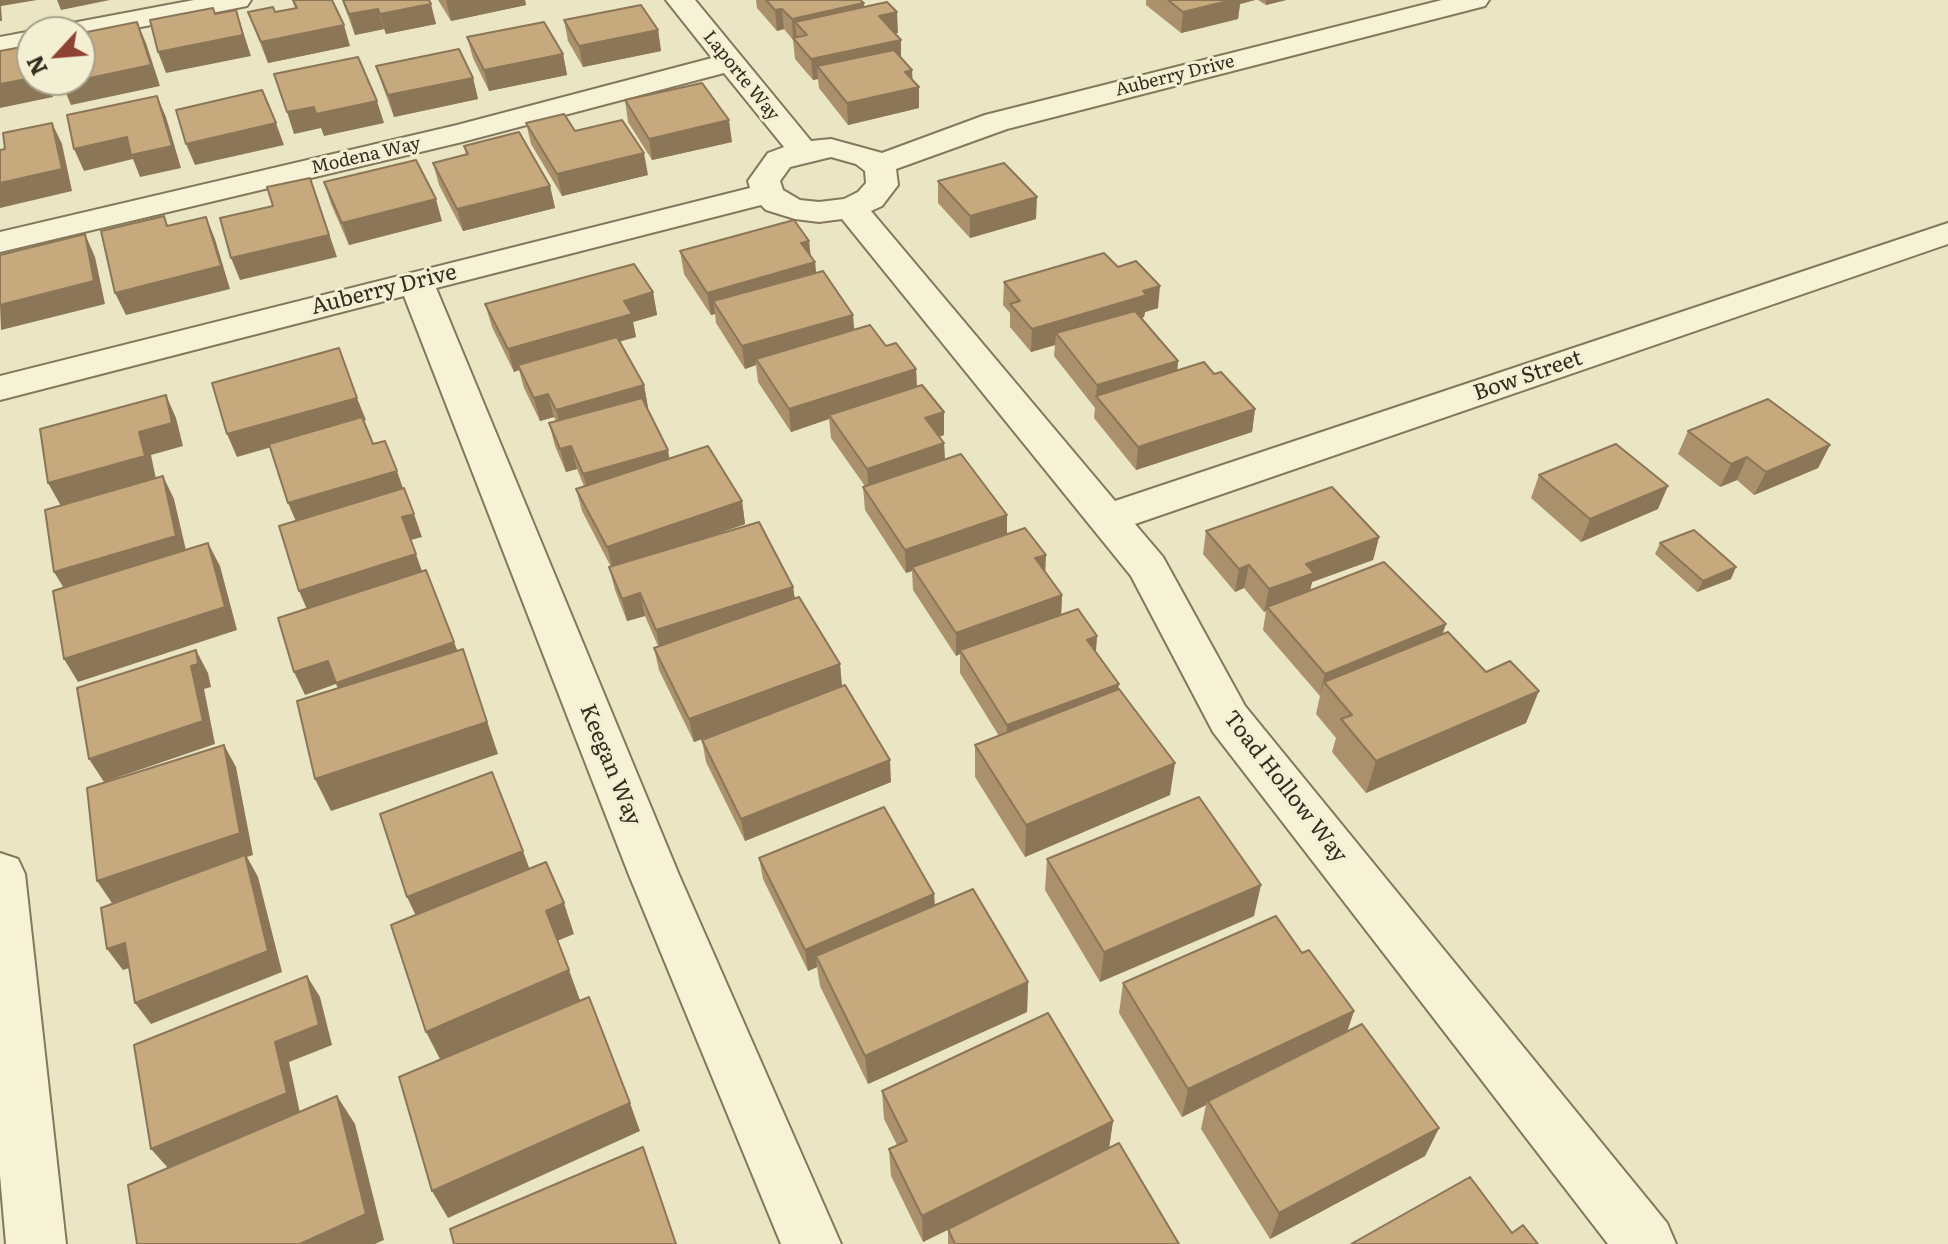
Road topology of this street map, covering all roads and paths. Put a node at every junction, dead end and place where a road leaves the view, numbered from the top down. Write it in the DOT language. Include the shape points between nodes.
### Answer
graph roads {
  1 [pos="237,0"];
  2 [pos="680,0"];
  3 [pos="1475,0"];
  4 [pos="1440,4"];
  5 [pos="96,27"];
  6 [pos="729,63"];
  7 [pos="803,151"];
  8 [pos="878,165"];
  9 [pos="768,193"];
  10 [pos="851,208"];
  11 [pos="1948,233"];
  12 [pos="0,242"];
  13 [pos="416,282"];
  14 [pos="0,388"];
  15 [pos="1108,518"];
  16 [pos="0,874"];
  17 [pos="36,1244"];
  18 [pos="811,1244"];
  19 [pos="1646,1244"];
  1 -- 5 [label="street"];
  2 -- 6 [label="street, Laporte Way"];
  3 -- 4 [label="street, Auberry Drive"];
  4 -- 8 [label="street, Auberry Drive" via="996,122"];
  6 -- 7 [label="street, Laporte Way"];
  6 -- 12 [label="street, Modena Way" via="447,137"];
  7 -- 8 [label="street" via="851,151"];
  7 -- 9 [label="street" via="768,170"];
  8 -- 10 [label="street" via="882,185 870,199"];
  9 -- 10 [label="street" via="795,209"];
  9 -- 13 [label="street, Auberry Drive"];
  10 -- 15 [label="street, Toad Hollow Way"];
  11 -- 15 [label="street, Bow Street"];
  13 -- 14 [label="street, Auberry Drive"];
  13 -- 18 [label="street, Keegan Way" via="654,875"];
  15 -- 19 [label="street, Toad Hollow Way" via="1148,568 1229,719"];
  16 -- 17 [label="street"];
}
